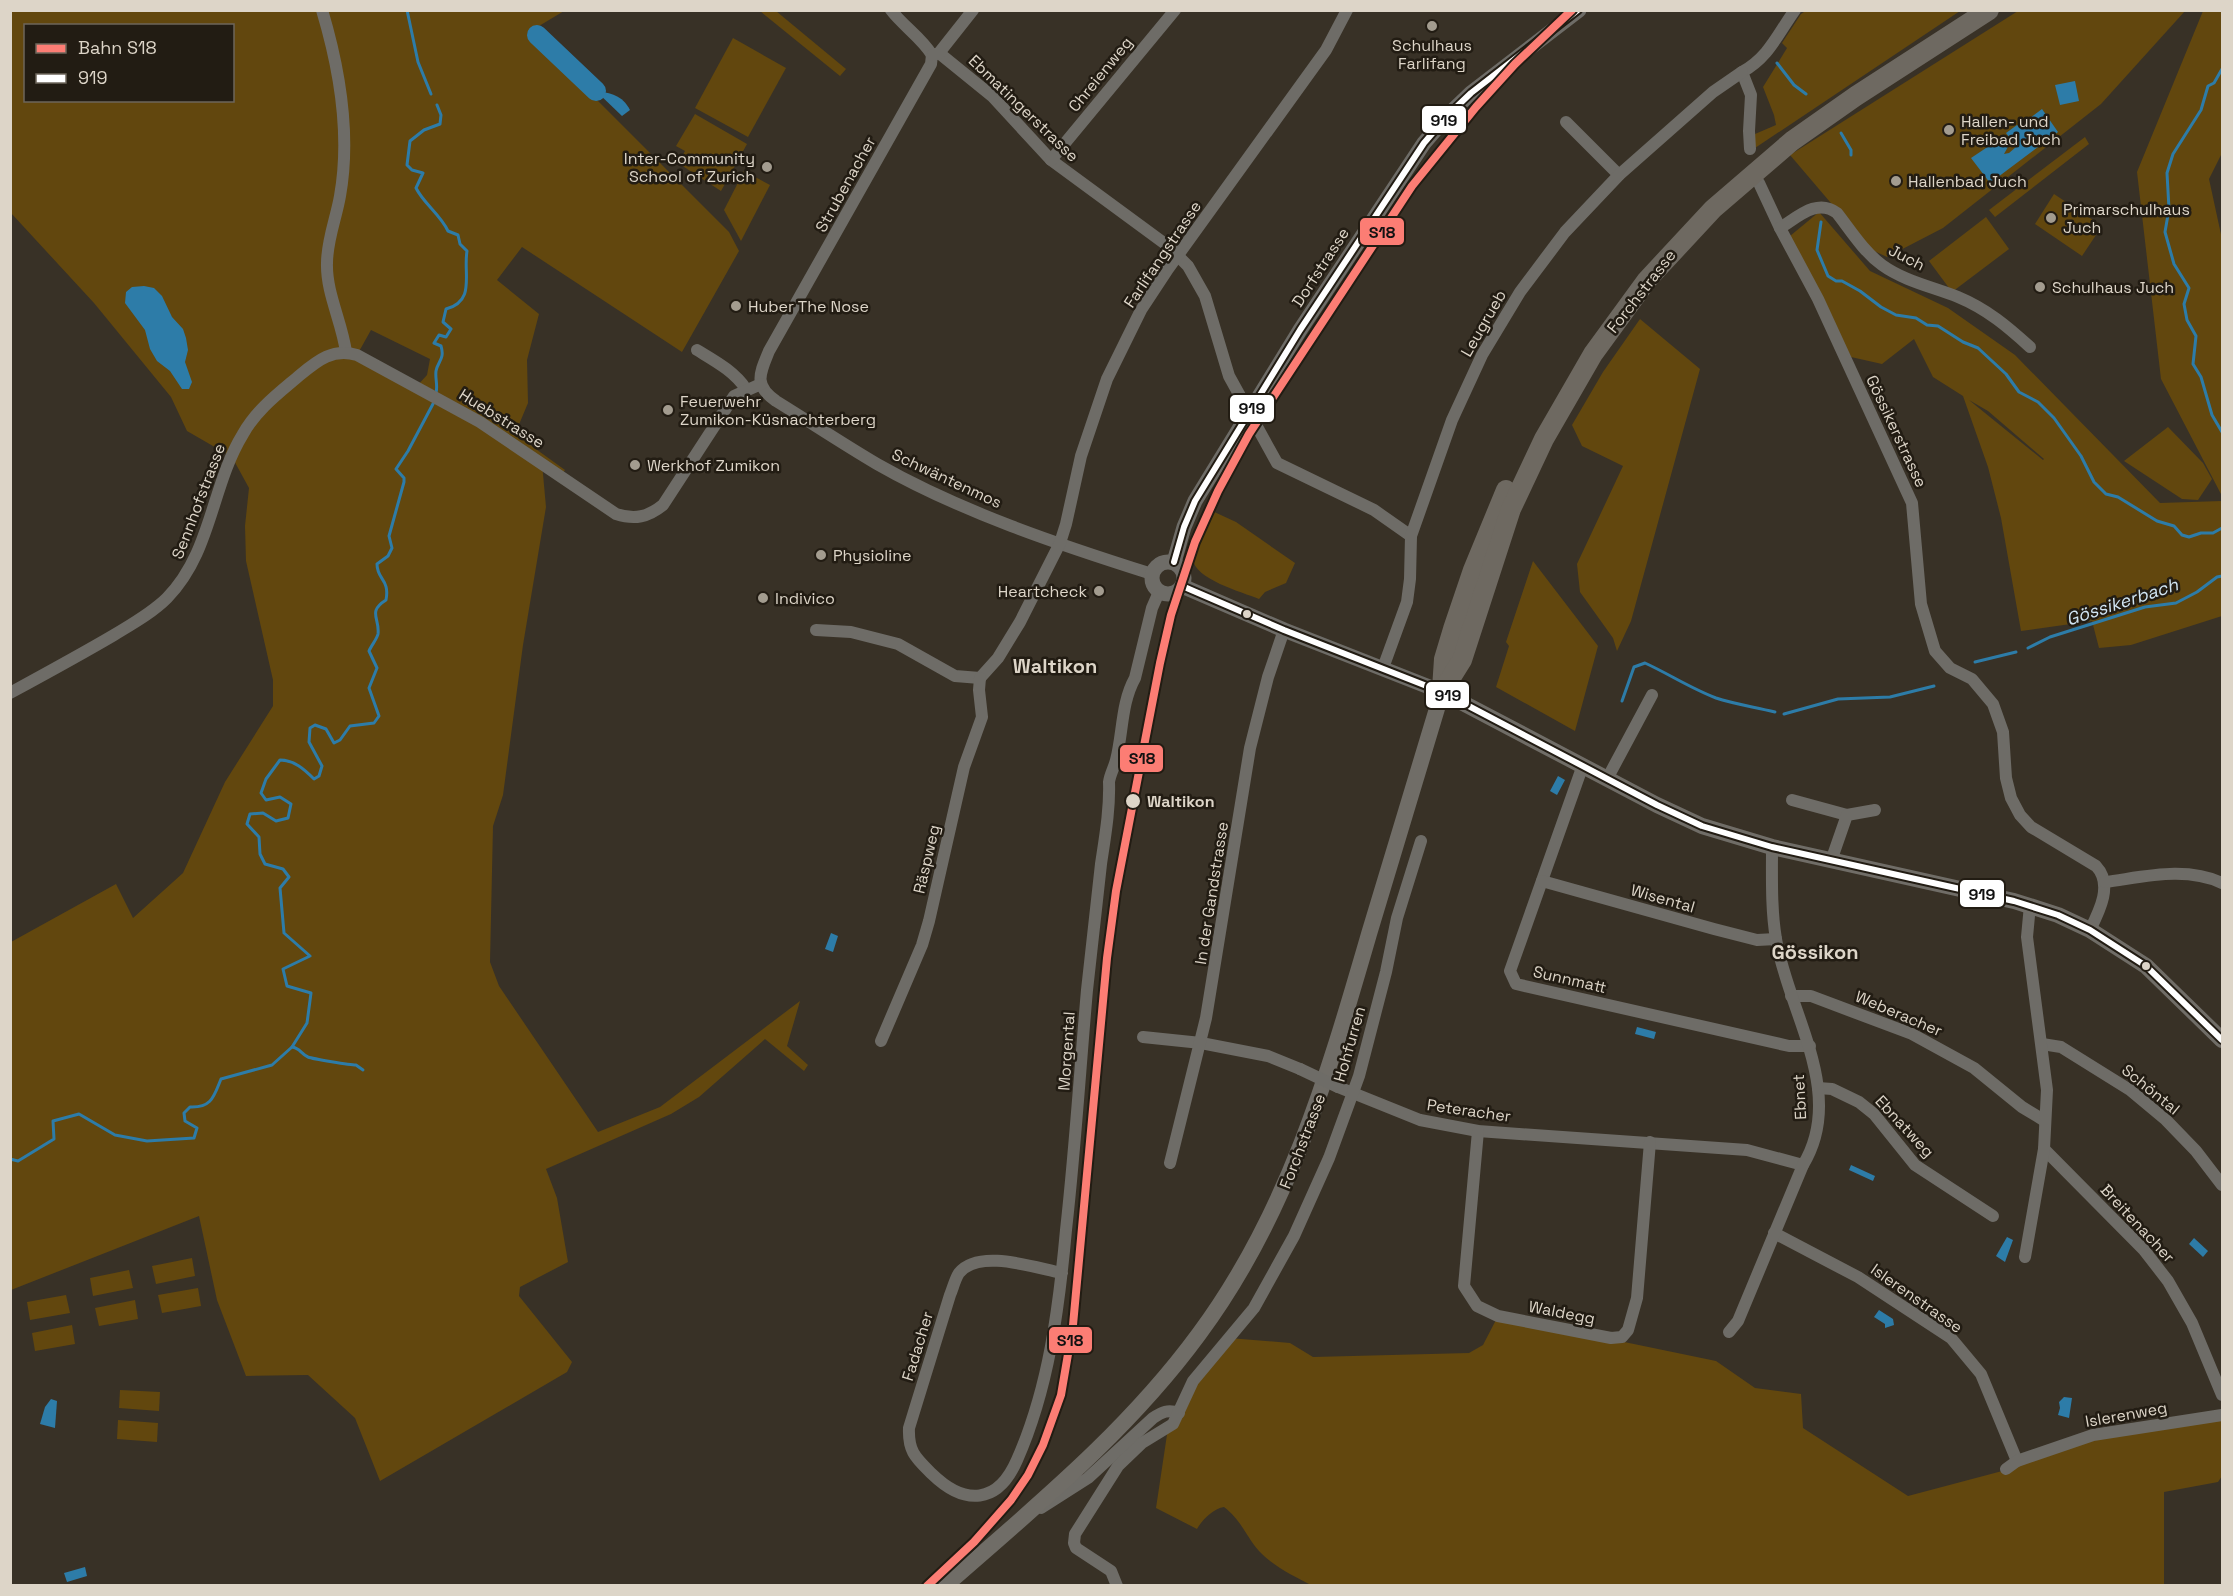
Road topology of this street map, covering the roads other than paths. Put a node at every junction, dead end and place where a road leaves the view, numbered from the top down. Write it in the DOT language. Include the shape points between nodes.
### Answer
graph roads {
  1 [pos="322,10"];
  2 [pos="891,10"];
  3 [pos="973,10"];
  4 [pos="1175,10"];
  5 [pos="1347,10"];
  6 [pos="1579,10"];
  7 [pos="1795,10"];
  8 [pos="1973,10"];
  9 [pos="1989,10"];
  10 [pos="936,54"];
  11 [pos="1742,72"];
  12 [pos="1566,122"];
  13 [pos="1750,149"];
  14 [pos="1052,160"];
  15 [pos="1619,175"];
  16 [pos="1759,183"];
  17 [pos="1780,228"];
  18 [pos="1178,255"];
  19 [pos="2030,346"];
  20 [pos="697,350"];
  21 [pos="346,352"];
  22 [pos="761,384"];
  23 [pos="746,389"];
  24 [pos="1250,412"];
  25 [pos="1411,536"];
  26 [pos="1060,543"];
  27 [pos="1174,562"];
  28 [pos="1152,574"];
  29 [pos="1182,586"];
  30 [pos="1159,592"];
  31 [pos="816,630"];
  32 [pos="1284,630"];
  33 [pos="1383,668"];
  34 [pos="980,678"];
  35 [pos="1442,692"];
  36 [pos="10,693"];
  37 [pos="1652,695"];
  38 [pos="1583,765"];
  39 [pos="1606,779"];
  40 [pos="1792,800"];
  41 [pos="1875,810"];
  42 [pos="1847,815"];
  43 [pos="1421,841"];
  44 [pos="1772,848"];
  45 [pos="1831,861"];
  46 [pos="1542,881"];
  47 [pos="2105,882"];
  48 [pos="2223,883"];
  49 [pos="2030,905"];
  50 [pos="2090,930"];
  51 [pos="1776,939"];
  52 [pos="1791,996"];
  53 [pos="1143,1037"];
  54 [pos="2223,1040"];
  55 [pos="881,1041"];
  56 [pos="1201,1043"];
  57 [pos="2042,1044"];
  58 [pos="1810,1046"];
  59 [pos="1818,1088"];
  60 [pos="1353,1093"];
  61 [pos="2046,1121"];
  62 [pos="1478,1131"];
  63 [pos="1650,1142"];
  64 [pos="2044,1149"];
  65 [pos="1170,1162"];
  66 [pos="1803,1165"];
  67 [pos="2223,1185"];
  68 [pos="1993,1216"];
  69 [pos="1774,1233"];
  70 [pos="2025,1257"];
  71 [pos="1062,1273"];
  72 [pos="1729,1332"];
  73 [pos="2223,1395"];
  74 [pos="1179,1413"];
  75 [pos="2223,1415"];
  76 [pos="2017,1461"];
  77 [pos="2006,1470"];
  78 [pos="980,1495"];
  79 [pos="1026,1515"];
  80 [pos="945,1586"];
  81 [pos="1117,1586"];
  1 -- 21 [label="street" via="344,115 340,196 326,266"];
  2 -- 10 [label="street, Ebmatingerstrasse"];
  3 -- 10 [label="street, Strubenacher"];
  4 -- 14 [label="street, Chreienweg"];
  5 -- 18 [label="street, Farlifangstrasse" via="1326,50"];
  6 -- 24 [label="street, Dorfstrasse" via="1466,97 1424,143"];
  7 -- 11 [label="street" via="1767,54"];
  8 -- 35 [label="highway, Forchstrasse" via="1760,155 1706,203 1629,290 1569,374 1509,482 1453,629 1444,659"];
  9 -- 35 [label="highway, Forchstrasse" via="1792,141 1713,209 1647,280 1593,354 1544,439 1511,509 1462,660"];
  10 -- 14 [label="street, Ebmatingerstrasse" via="992,96"];
  10 -- 22 [label="street, Strubenacher" via="769,351 760,374"];
  11 -- 13 [label="street" via="1751,95"];
  11 -- 15 [label="street, Leugrueb" via="1713,92"];
  12 -- 15 [label="street"];
  14 -- 18 [label="street, Ebmatingerstrasse"];
  15 -- 25 [label="street, Leugrueb" via="1565,232 1520,292 1482,355 1452,420"];
  16 -- 17 [label="street, Gössikerstrasse"];
  17 -- 19 [label="street, Juch" via="1817,207 1830,208 1880,264 1897,275 1989,312"];
  17 -- 47 [label="street, Gössikerstrasse" via="1818,299 1912,503 1921,604 1935,651 1950,668 1972,679 1993,704 2003,732 2011,798 2026,822 2096,866"];
  18 -- 24 [label="street, Ebmatingerstrasse" via="1198,280 1229,376"];
  18 -- 26 [label="street, Farlifangstrasse" via="1141,310 1107,379 1081,456"];
  20 -- 23 [label="street" via="730,370"];
  21 -- 23 [label="street, Huebstrasse" via="489,428 616,514 636,518 653,514 663,505 731,399"];
  21 -- 36 [label="street, Sennhofstrasse" via="318,361 256,413 232,457 198,552 185,578 165,600 138,620"];
  22 -- 23 [label="street"];
  22 -- 26 [label="street, Schwäntenmos" via="768,395 878,464 957,504"];
  24 -- 25 [label="street" via="1277,463 1374,510"];
  24 -- 27 [label="street, Dorfstrasse" via="1195,501"];
  25 -- 33 [label="street, Leugrueb" via="1407,602"];
  26 -- 28 [label="street, Schwäntenmos"];
  26 -- 34 [label="street" via="1020,622 998,658"];
  27 -- 28 [label="street" via="1163,562"];
  27 -- 29 [label="street" via="1182,570"];
  28 -- 30 [label="street"];
  29 -- 30 [label="street" via="1174,593"];
  29 -- 32 [label="street"];
  30 -- 71 [label="street, Morgental" via="1131,685 1109,782"];
  31 -- 34 [label="street" via="851,632 898,644 955,676"];
  32 -- 33 [label="street"];
  32 -- 56 [label="street, In der Gandstrasse" via="1250,748"];
  33 -- 35 [label="street"];
  34 -- 55 [label="street, Räspweg" via="982,717 964,767 929,921"];
  35 -- 38 [label="main road"];
  35 -- 79 [label="main road, Forchstrasse" via="1315,1112 1268,1222 1229,1290 1147,1399"];
  37 -- 39 [label="street"];
  38 -- 39 [label="main road"];
  38 -- 46 [label="street, Sunnmatt"];
  39 -- 44 [label="main road" via="1702,826"];
  40 -- 42 [label="street"];
  41 -- 42 [label="street"];
  42 -- 45 [label="street"];
  43 -- 60 [label="street, Hohfurren" via="1397,918"];
  44 -- 45 [label="main road"];
  44 -- 51 [label="street, Ebnet"];
  45 -- 49 [label="main road"];
  46 -- 51 [label="street, Wisental" via="1757,940"];
  46 -- 58 [label="street, Sunnmatt" via="1510,971 1516,984 1789,1046"];
  47 -- 48 [label="street" via="2187,873"];
  47 -- 50 [label="street"];
  49 -- 50 [label="main road"];
  49 -- 57 [label="street" via="2027,937"];
  50 -- 54 [label="main road" via="2146,966"];
  51 -- 52 [label="street, Ebnet"];
  52 -- 58 [label="street, Ebnet"];
  52 -- 61 [label="street, Weberacher" via="1811,996 1937,1046"];
  53 -- 56 [label="street, Peteracher"];
  56 -- 60 [label="street, Peteracher, bridge" via="1268,1056"];
  56 -- 65 [label="street, In der Gandstrasse"];
  57 -- 61 [label="street"];
  57 -- 67 [label="street, Schöntal" via="2061,1047 2130,1090 2166,1120"];
  58 -- 59 [label="street, Ebnet"];
  59 -- 66 [label="street, Ebnet" via="1813,1149"];
  59 -- 68 [label="street, Ebnatweg" via="1832,1089 1859,1102 1874,1114 1915,1165"];
  60 -- 62 [label="street, Peteracher" via="1420,1120"];
  60 -- 74 [label="street, Hohfurren" via="1294,1236 1254,1308 1193,1381"];
  61 -- 64 [label="street"];
  62 -- 63 [label="street, Peteracher"];
  62 -- 63 [label="street, Waldegg" via="1464,1286 1477,1306 1498,1316 1611,1338 1622,1337 1628,1330 1637,1298"];
  63 -- 66 [label="street, Peteracher" via="1747,1150"];
  64 -- 70 [label="street"];
  64 -- 73 [label="street, Breitenacher" via="2144,1250 2168,1281 2192,1323"];
  66 -- 69 [label="street, Ebnet"];
  69 -- 72 [label="street, Ebnet" via="1738,1321"];
  69 -- 76 [label="street, Islerenstrasse" via="1858,1277 1951,1338 1981,1374"];
  71 -- 78 [label="street, Morgental" via="1052,1339 1017,1460 1006,1481 996,1490"];
  71 -- 78 [label="street, Fadacher" via="981,1260 959,1274 950,1295 908,1440 911,1451 937,1479 969,1496"];
  74 -- 79 [label="street, Forchstrasse" via="1172,1410 1153,1419 1088,1478"];
  74 -- 81 [label="street" via="1173,1424 1142,1443 1118,1466 1075,1534 1076,1548 1111,1571"];
  75 -- 76 [label="street, Islerenweg" via="2092,1435"];
  76 -- 77 [label="street, Islerenweg"];
  79 -- 80 [label="main road, Forchstrasse"];
}
